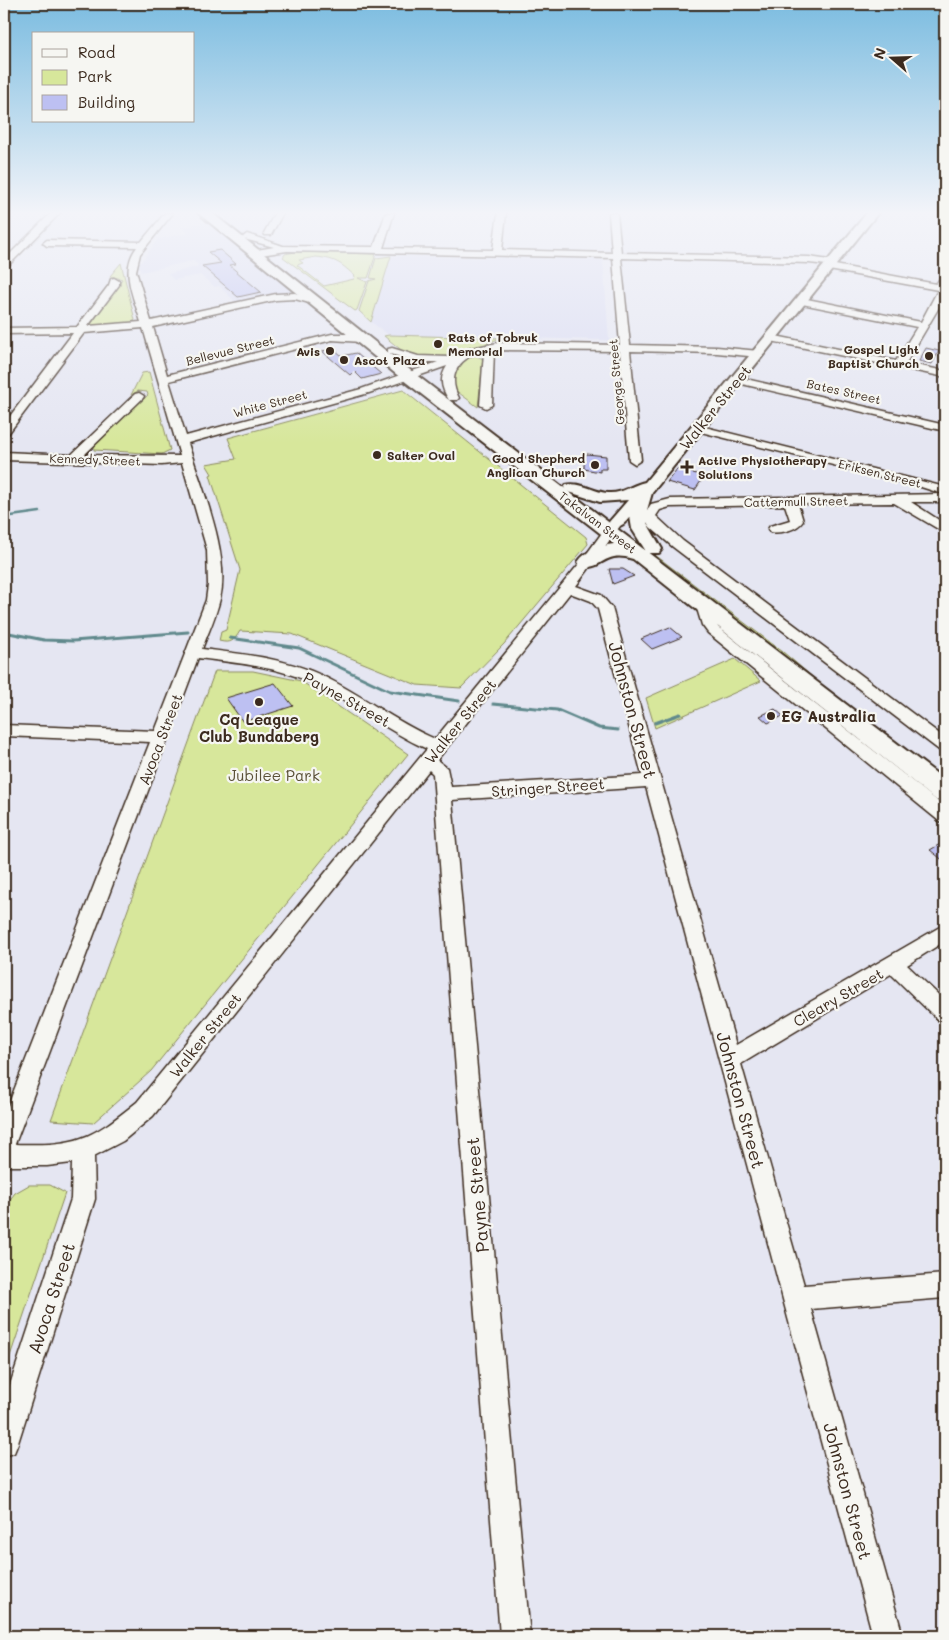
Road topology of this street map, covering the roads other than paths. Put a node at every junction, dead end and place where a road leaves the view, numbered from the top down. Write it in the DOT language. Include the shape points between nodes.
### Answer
graph roads {
  1 [pos="110,290"];
  2 [pos="136,290"];
  3 [pos="289,290"];
  4 [pos="299,290"];
  5 [pos="316,290"];
  6 [pos="620,290"];
  7 [pos="811,290"];
  8 [pos="944,290"];
  9 [pos="276,297"];
  10 [pos="802,300"];
  11 [pos="314,301"];
  12 [pos="147,325"];
  13 [pos="924,325"];
  14 [pos="4,331"];
  15 [pos="78,331"];
  16 [pos="337,331"];
  17 [pos="772,338"];
  18 [pos="489,347"];
  19 [pos="625,348"];
  20 [pos="392,351"];
  21 [pos="759,354"];
  22 [pos="463,356"];
  23 [pos="899,365"];
  24 [pos="945,374"];
  25 [pos="417,377"];
  26 [pos="163,379"];
  27 [pos="737,380"];
  28 [pos="139,396"];
  29 [pos="453,398"];
  30 [pos="486,405"];
  31 [pos="698,428"];
  32 [pos="945,428"];
  33 [pos="4,432"];
  34 [pos="181,442"];
  35 [pos="4,456"];
  36 [pos="74,458"];
  37 [pos="186,459"];
  38 [pos="635,460"];
  39 [pos="657,478"];
  40 [pos="572,488"];
  41 [pos="646,490"];
  42 [pos="945,491"];
  43 [pos="945,498"];
  44 [pos="898,500"];
  45 [pos="790,501"];
  46 [pos="614,527"];
  47 [pos="774,529"];
  48 [pos="945,529"];
  49 [pos="648,552"];
  50 [pos="588,562"];
  51 [pos="567,587"];
  52 [pos="702,602"];
  53 [pos="193,653"];
  54 [pos="4,730"];
  55 [pos="160,737"];
  56 [pos="945,746"];
  57 [pos="433,754"];
  58 [pos="945,772"];
  59 [pos="653,780"];
  60 [pos="945,793"];
  61 [pos="443,794"];
  62 [pos="945,816"];
  63 [pos="945,932"];
  64 [pos="893,964"];
  65 [pos="945,1014"];
  66 [pos="730,1060"];
  67 [pos="4,1144"];
  68 [pos="83,1150"];
  69 [pos="4,1155"];
  70 [pos="945,1286"];
  71 [pos="795,1298"];
  72 [pos="4,1443"];
  73 [pos="515,1636"];
  74 [pos="888,1636"];
  1 -- 15 [label="street"];
  2 -- 12 [label="street, Avoca Street"];
  3 -- 9 [label="street"];
  4 -- 11 [label="highway, Takalvan Street"];
  5 -- 20 [label="highway, Takalvan Street"];
  6 -- 19 [label="street, George Street"];
  7 -- 10 [label="main road, Walker Street"];
  8 -- 13 [label="street"];
  9 -- 11 [label="street" via="295,296"];
  9 -- 12 [label="street"];
  10 -- 13 [label="street"];
  10 -- 17 [label="main road, Walker Street"];
  11 -- 16 [label="highway, Takalvan Street"];
  12 -- 15 [label="street"];
  12 -- 26 [label="street, Avoca Street"];
  13 -- 23 [label="street"];
  14 -- 15 [label="street"];
  15 -- 33 [label="street"];
  16 -- 25 [label="highway, Takalvan Street" via="361,339"];
  16 -- 26 [label="street, Bellevue Street"];
  17 -- 21 [label="main road, Walker Street"];
  17 -- 23 [label="street"];
  18 -- 19 [label="street"];
  18 -- 22 [label="street"];
  18 -- 30 [label="street"];
  19 -- 21 [label="street" via="728,350"];
  19 -- 38 [label="street, George Street"];
  20 -- 22 [label="street" via="422,360"];
  20 -- 25 [label="highway, Takalvan Street"];
  21 -- 27 [label="main road, Walker Street"];
  22 -- 25 [label="street, White Street"];
  22 -- 29 [label="street" via="451,367 446,378"];
  23 -- 24 [label="street"];
  25 -- 29 [label="highway, Takalvan Street"];
  25 -- 34 [label="street, White Street"];
  25 -- 46 [label="highway, Takalvan Street"];
  26 -- 34 [label="street, Avoca Street"];
  27 -- 31 [label="main road, Walker Street"];
  27 -- 32 [label="street, Bates Street"];
  28 -- 36 [label="street"];
  29 -- 40 [label="highway, Takalvan Street"];
  31 -- 39 [label="main road, Walker Street"];
  31 -- 42 [label="street, Eriksen Street"];
  34 -- 37 [label="street, Avoca Street"];
  35 -- 36 [label="street, Kennedy Street"];
  36 -- 37 [label="street, Kennedy Street"];
  37 -- 53 [label="street, Avoca Street" via="212,542 217,580"];
  39 -- 40 [label="main road" via="638,492 621,497 591,496"];
  39 -- 41 [label="main road, Walker Street"];
  40 -- 46 [label="highway, Takalvan Street"];
  41 -- 46 [label="main road, Walker Street"];
  41 -- 49 [label="main road" via="637,517"];
  43 -- 44 [label="street, Cattermull Street"];
  44 -- 45 [label="street, Cattermull Street"];
  44 -- 48 [label="street"];
  45 -- 47 [label="street" via="797,521"];
  45 -- 56 [label="street, Cattermull Street" via="670,503 655,507 650,513 655,524 678,544"];
  46 -- 49 [label="highway, Takalvan Street"];
  46 -- 50 [label="street, Walker Street"];
  49 -- 50 [label="highway" via="611,549"];
  49 -- 52 [label="highway, Takalvan Street"];
  49 -- 58 [label="highway, Takalvan Street"];
  50 -- 51 [label="street, Walker Street"];
  51 -- 57 [label="street, Walker Street"];
  51 -- 59 [label="street, Johnston Street" via="594,597 604,605"];
  52 -- 60 [label="highway, Takalvan Street"];
  52 -- 62 [label="street" via="713,630"];
  53 -- 55 [label="street, Avoca Street"];
  53 -- 57 [label="street, Payne Street" via="266,664 316,679 414,738"];
  54 -- 55 [label="street"];
  55 -- 67 [label="street, Avoca Street"];
  57 -- 61 [label="street, Payne Street"];
  57 -- 68 [label="street, Walker Street" via="145,1109 114,1135"];
  59 -- 61 [label="street, Stringer Street"];
  59 -- 66 [label="street, Johnston Street"];
  61 -- 73 [label="street, Payne Street"];
  63 -- 64 [label="street, Cleary Street"];
  64 -- 65 [label="street"];
  64 -- 66 [label="street, Cleary Street"];
  66 -- 71 [label="street, Johnston Street"];
  68 -- 69 [label="street, Walker Street" via="58,1156"];
  68 -- 72 [label="street, Avoca Street" via="83,1199"];
  70 -- 71 [label="street"];
  71 -- 74 [label="street, Johnston Street"];
}
